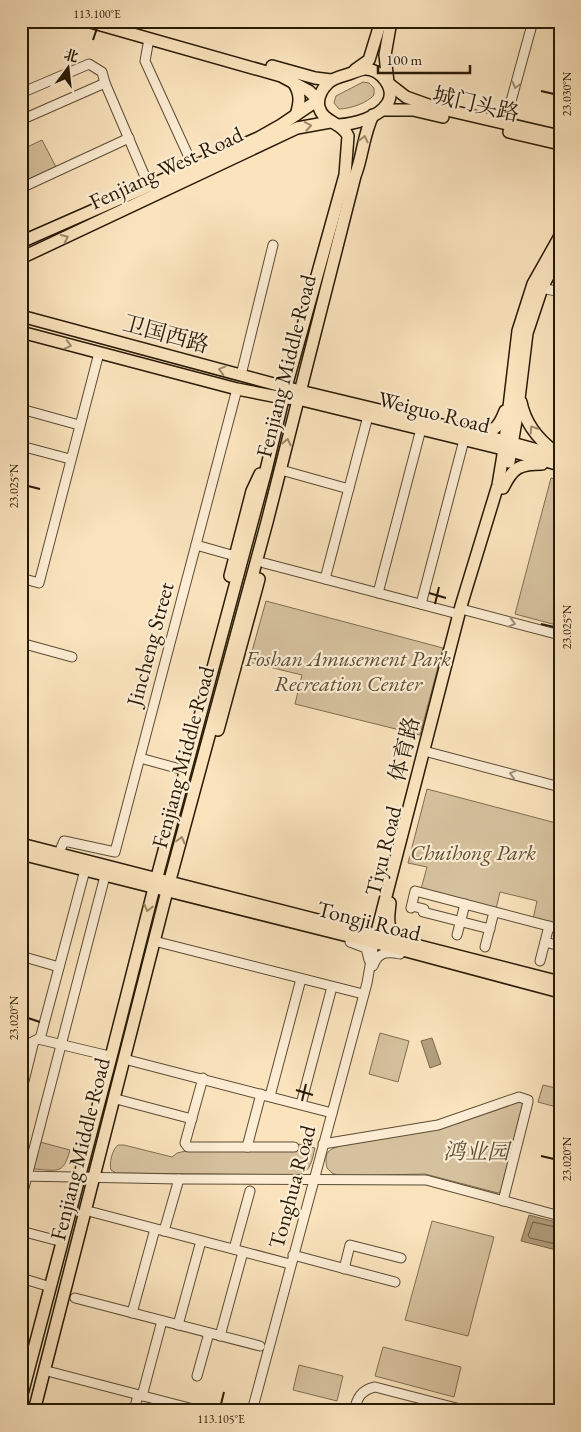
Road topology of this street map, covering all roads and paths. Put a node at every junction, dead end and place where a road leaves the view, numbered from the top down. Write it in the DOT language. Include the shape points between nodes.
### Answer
graph roads {
  1 [pos="87,21"];
  2 [pos="115,21"];
  3 [pos="533,21"];
  4 [pos="386,23"];
  5 [pos="149,38"];
  6 [pos="350,73"];
  7 [pos="331,80"];
  8 [pos="293,82"];
  9 [pos="105,83"];
  10 [pos="388,84"];
  11 [pos="21,93"];
  12 [pos="318,100"];
  13 [pos="378,113"];
  14 [pos="296,115"];
  15 [pos="21,120"];
  16 [pos="334,123"];
  17 [pos="505,124"];
  18 [pos="560,136"];
  19 [pos="129,138"];
  20 [pos="560,144"];
  21 [pos="193,166"];
  22 [pos="150,186"];
  23 [pos="21,188"];
  24 [pos="560,236"];
  25 [pos="21,242"];
  26 [pos="273,245"];
  27 [pos="560,253"];
  28 [pos="21,258"];
  29 [pos="542,288"];
  30 [pos="560,292"];
  31 [pos="21,316"];
  32 [pos="21,332"];
  33 [pos="99,353"];
  34 [pos="241,375"];
  35 [pos="237,389"];
  36 [pos="285,393"];
  37 [pos="519,393"];
  38 [pos="299,395"];
  39 [pos="509,400"];
  40 [pos="21,409"];
  41 [pos="368,416"];
  42 [pos="79,424"];
  43 [pos="421,429"];
  44 [pos="465,437"];
  45 [pos="21,446"];
  46 [pos="508,446"];
  47 [pos="270,452"];
  48 [pos="70,459"];
  49 [pos="559,460"];
  50 [pos="280,470"];
  51 [pos="349,488"];
  52 [pos="501,489"];
  53 [pos="276,490"];
  54 [pos="196,545"];
  55 [pos="235,556"];
  56 [pos="264,563"];
  57 [pos="21,578"];
  58 [pos="325,579"];
  59 [pos="378,593"];
  60 [pos="421,604"];
  61 [pos="462,612"];
  62 [pos="560,635"];
  63 [pos="21,643"];
  64 [pos="72,656"];
  65 [pos="428,752"];
  66 [pos="140,758"];
  67 [pos="180,768"];
  68 [pos="560,787"];
  69 [pos="179,794"];
  70 [pos="192,797"];
  71 [pos="21,838"];
  72 [pos="21,844"];
  73 [pos="61,848"];
  74 [pos="21,854"];
  75 [pos="74,858"];
  76 [pos="21,860"];
  77 [pos="85,870"];
  78 [pos="105,876"];
  79 [pos="155,883"];
  80 [pos="168,887"];
  81 [pos="221,896"];
  82 [pos="193,897"];
  83 [pos="388,902"];
  84 [pos="465,904"];
  85 [pos="494,912"];
  86 [pos="344,921"];
  87 [pos="460,922"];
  88 [pos="549,926"];
  89 [pos="490,929"];
  90 [pos="560,929"];
  91 [pos="354,934"];
  92 [pos="457,935"];
  93 [pos="340,939"];
  94 [pos="378,940"];
  95 [pos="406,940"];
  96 [pos="154,941"];
  97 [pos="545,942"];
  98 [pos="560,946"];
  99 [pos="485,947"];
  100 [pos="404,955"];
  101 [pos="21,956"];
  102 [pos="373,958"];
  103 [pos="540,961"];
  104 [pos="59,967"];
  105 [pos="134,968"];
  106 [pos="560,977"];
  107 [pos="301,979"];
  108 [pos="560,982"];
  109 [pos="367,983"];
  110 [pos="332,986"];
  111 [pos="560,992"];
  112 [pos="364,994"];
  113 [pos="37,1040"];
  114 [pos="61,1044"];
  115 [pos="21,1048"];
  116 [pos="105,1055"];
  117 [pos="126,1059"];
  118 [pos="202,1078"];
  119 [pos="21,1092"];
  120 [pos="265,1095"];
  121 [pos="120,1100"];
  122 [pos="301,1104"];
  123 [pos="332,1113"];
  124 [pos="192,1119"];
  125 [pos="323,1144"];
  126 [pos="247,1147"];
  127 [pos="294,1147"];
  128 [pos="24,1176"];
  129 [pos="76,1176"];
  130 [pos="97,1177"];
  131 [pos="179,1179"];
  132 [pos="313,1180"];
  133 [pos="250,1191"];
  134 [pos="21,1199"];
  135 [pos="503,1201"];
  136 [pos="92,1212"];
  137 [pos="560,1216"];
  138 [pos="159,1230"];
  139 [pos="21,1231"];
  140 [pos="56,1240"];
  141 [pos="201,1241"];
  142 [pos="238,1251"];
  143 [pos="401,1258"];
  144 [pos="292,1260"];
  145 [pos="344,1269"];
  146 [pos="21,1278"];
  147 [pos="395,1282"];
  148 [pos="44,1284"];
  149 [pos="75,1298"];
  150 [pos="132,1313"];
  151 [pos="162,1321"];
  152 [pos="178,1325"];
  153 [pos="209,1333"];
  154 [pos="220,1336"];
  155 [pos="260,1346"];
  156 [pos="24,1352"];
  157 [pos="21,1372"];
  158 [pos="51,1372"];
  159 [pos="197,1376"];
  160 [pos="140,1395"];
  161 [pos="21,1398"];
  162 [pos="453,1409"];
  163 [pos="34,1411"];
  164 [pos="40,1411"];
  165 [pos="134,1411"];
  166 [pos="202,1411"];
  167 [pos="252,1411"];
  168 [pos="354,1411"];
  169 [pos="468,1411"];
  1 -- 5 [label="main road"];
  2 -- 7 [label="main road"];
  3 -- 17 [label="street, one-way"];
  4 -- 6 [label="main road" via="370,60"];
  4 -- 10 [label="main road"];
  5 -- 8 [label="main road"];
  5 -- 21 [label="street" via="145,61"];
  6 -- 7 [label="main road"];
  6 -- 10 [label="main road" via="371,70"];
  7 -- 12 [label="main road" via="322,89"];
  8 -- 12 [label="main road"];
  8 -- 14 [label="main road" via="299,90"];
  9 -- 11 [label="street" via="102,72 89,64"];
  9 -- 15 [label="street"];
  9 -- 19 [label="street"];
  10 -- 13 [label="main road" via="388,104"];
  10 -- 17 [label="main road, 城门头路" via="406,97 424,104"];
  12 -- 14 [label="main road, Fenjiang West Road"];
  12 -- 16 [label="main road" via="323,116"];
  13 -- 16 [label="main road" via="349,124"];
  13 -- 20 [label="main road, 城门头路" via="413,110"];
  38 -- 13 [label="main road, Fenjiang Middle Road, one-way" via="356,193 367,127"];
  14 -- 21 [label="main road, Fenjiang West Road" via="258,138"];
  28 -- 16 [label="main road, Fenjiang West Road, one-way" via="297,128"];
  16 -- 36 [label="main road, Fenjiang Middle Road" via="348,136 345,175"];
  17 -- 18 [label="main road, 城门头路"];
  19 -- 22 [label="street"];
  19 -- 23 [label="street"];
  21 -- 22 [label="main road, Fenjiang West Road"];
  22 -- 25 [label="main road, Fenjiang West Road"];
  24 -- 39 [label="main road" via="537,275 518,331"];
  26 -- 34 [label="street"];
  27 -- 29 [label="main road"];
  29 -- 30 [label="street"];
  29 -- 37 [label="main road" via="526,333"];
  34 -- 31 [label="main road, 卫国西路, one-way"];
  32 -- 33 [label="main road, 卫国西路, one-way"];
  33 -- 35 [label="main road, 卫国西路"];
  33 -- 42 [label="street"];
  34 -- 36 [label="main road, 卫国西路"];
  35 -- 36 [label="main road, 卫国西路"];
  35 -- 54 [label="street, Jincheng Street"];
  36 -- 38 [label="main road, 卫国西路"];
  36 -- 47 [label="main road, Fenjiang Middle Road"];
  37 -- 46 [label="main road"];
  49 -- 37 [label="main road, one-way" via="529,425"];
  38 -- 41 [label="main road, Weiguo Road"];
  38 -- 44 [label="main road"];
  50 -- 38 [label="main road, Fenjiang Middle Road, one-way"];
  39 -- 44 [label="main road" via="496,429"];
  39 -- 46 [label="main road"];
  40 -- 42 [label="street"];
  41 -- 43 [label="main road, Weiguo Road"];
  41 -- 51 [label="street"];
  42 -- 48 [label="street"];
  43 -- 44 [label="main road, Weiguo Road"];
  43 -- 59 [label="street"];
  44 -- 46 [label="main road, Weiguo Road"];
  44 -- 52 [label="main road" via="492,453"];
  44 -- 60 [label="street"];
  45 -- 48 [label="street"];
  46 -- 49 [label="main road, Weiguo Road"];
  46 -- 52 [label="main road"];
  47 -- 55 [label="main road" via="252,491"];
  47 -- 69 [label="main road, Fenjiang Middle Road"];
  48 -- 57 [label="street" via="39,582"];
  49 -- 52 [label="main road" via="524,465 514,470"];
  50 -- 51 [label="street"];
  50 -- 53 [label="main road, Fenjiang Middle Road"];
  51 -- 58 [label="street"];
  52 -- 61 [label="main road, Tiyu Road"];
  53 -- 56 [label="main road" via="276,513"];
  53 -- 70 [label="main road, Fenjiang Middle Road"];
  54 -- 55 [label="street"];
  54 -- 66 [label="street, Jincheng Street"];
  55 -- 67 [label="main road"];
  56 -- 58 [label="street"];
  56 -- 70 [label="main road" via="206,774"];
  58 -- 59 [label="street"];
  59 -- 60 [label="street"];
  60 -- 61 [label="street"];
  61 -- 62 [label="street, one-way"];
  61 -- 65 [label="main road, Tiyu Road"];
  61 -- 83 [label="main road, 体育路"];
  63 -- 64 [label="street"];
  68 -- 65 [label="street, one-way"];
  65 -- 83 [label="main road, Tiyu Road"];
  66 -- 67 [label="street"];
  66 -- 73 [label="street, Jincheng Street" via="115,852 64,841"];
  67 -- 69 [label="main road"];
  69 -- 79 [label="main road, Fenjiang Middle Road"];
  80 -- 70 [label="main road, Fenjiang Middle Road, one-way"];
  71 -- 73 [label="main road"];
  72 -- 75 [label="main road"];
  73 -- 75 [label="main road"];
  74 -- 77 [label="main road"];
  75 -- 79 [label="main road"];
  76 -- 77 [label="main road" via="72,874"];
  77 -- 78 [label="main road"];
  77 -- 104 [label="street"];
  78 -- 79 [label="main road"];
  78 -- 114 [label="street"];
  79 -- 80 [label="main road"];
  79 -- 105 [label="main road, Fenjiang Middle Road, one-way"];
  80 -- 81 [label="main road, Tongji Road"];
  80 -- 82 [label="main road, Tongji Road"];
  80 -- 96 [label="main road, Fenjiang Middle Road"];
  81 -- 86 [label="main road" via="232,893"];
  81 -- 91 [label="main road, Tongji Road"];
  82 -- 91 [label="main road, Tongji Road"];
  82 -- 93 [label="main road" via="196,903"];
  83 -- 86 [label="main road" via="372,925"];
  83 -- 94 [label="main road, Tiyu Road"];
  83 -- 95 [label="main road" via="390,929"];
  84 -- 85 [label="street"];
  84 -- 87 [label="street"];
  84 -- 87 [label="street" via="415,891 411,907"];
  85 -- 88 [label="street"];
  85 -- 89 [label="street"];
  86 -- 91 [label="main road"];
  87 -- 89 [label="street"];
  87 -- 92 [label="street"];
  88 -- 90 [label="street"];
  88 -- 97 [label="street"];
  89 -- 99 [label="street"];
  91 -- 93 [label="main road"];
  91 -- 94 [label="main road, Tongji Road"];
  93 -- 109 [label="street" via="366,948 369,957"];
  94 -- 95 [label="main road, Tongji Road"];
  94 -- 102 [label="street, Tiyu Road"];
  94 -- 111 [label="main road, Tongji Road"];
  95 -- 106 [label="main road"];
  95 -- 108 [label="main road, Tongji Road"];
  96 -- 107 [label="street"];
  96 -- 117 [label="main road, Fenjiang Middle Road"];
  97 -- 98 [label="street"];
  97 -- 103 [label="street"];
  100 -- 102 [label="street" via="390,952"];
  101 -- 104 [label="street"];
  102 -- 109 [label="street, Tonghua Road"];
  104 -- 113 [label="street"];
  105 -- 116 [label="main road" via="120,1000"];
  105 -- 129 [label="main road, Fenjiang Middle Road"];
  107 -- 110 [label="street"];
  107 -- 120 [label="street"];
  109 -- 112 [label="street, Tonghua Road"];
  110 -- 112 [label="street"];
  110 -- 122 [label="street"];
  112 -- 123 [label="street, Tonghua Road"];
  113 -- 114 [label="street"];
  113 -- 115 [label="street"];
  113 -- 119 [label="street"];
  114 -- 116 [label="street"];
  114 -- 128 [label="street"];
  116 -- 129 [label="main road"];
  117 -- 118 [label="street"];
  117 -- 121 [label="main road"];
  117 -- 130 [label="main road, Fenjiang Middle Road"];
  118 -- 120 [label="street"];
  118 -- 124 [label="street"];
  120 -- 122 [label="street"];
  120 -- 126 [label="street"];
  121 -- 124 [label="street"];
  121 -- 130 [label="main road"];
  122 -- 123 [label="street"];
  123 -- 125 [label="street, Tonghua Road"];
  124 -- 126 [label="street" via="185,1143 188,1147"];
  125 -- 132 [label="street, Tonghua Road"];
  125 -- 135 [label="street" via="438,1125 523,1097 528,1102"];
  126 -- 127 [label="street"];
  128 -- 129 [label="street"];
  128 -- 134 [label="street"];
  129 -- 130 [label="street"];
  129 -- 140 [label="main road"];
  129 -- 161 [label="main road, Fenjiang Middle Road"];
  130 -- 131 [label="street"];
  130 -- 136 [label="main road"];
  130 -- 163 [label="main road, Fenjiang Middle Road"];
  131 -- 132 [label="street"];
  131 -- 138 [label="street"];
  132 -- 135 [label="street" via="426,1180"];
  132 -- 144 [label="street, Tonghua Road"];
  133 -- 142 [label="street"];
  135 -- 137 [label="street"];
  136 -- 138 [label="street"];
  136 -- 158 [label="main road"];
  138 -- 141 [label="street"];
  138 -- 150 [label="street"];
  139 -- 140 [label="street"];
  140 -- 148 [label="main road"];
  141 -- 142 [label="street"];
  141 -- 152 [label="street"];
  142 -- 144 [label="street"];
  142 -- 154 [label="street"];
  143 -- 145 [label="street" via="350,1245"];
  144 -- 145 [label="street"];
  144 -- 167 [label="street, Tonghua Road"];
  145 -- 147 [label="street"];
  146 -- 148 [label="street"];
  148 -- 156 [label="main road"];
  149 -- 150 [label="street"];
  150 -- 151 [label="street"];
  151 -- 152 [label="street"];
  151 -- 160 [label="street"];
  152 -- 153 [label="street"];
  153 -- 154 [label="street"];
  153 -- 159 [label="street"];
  154 -- 155 [label="street"];
  156 -- 157 [label="main road"];
  158 -- 160 [label="street"];
  158 -- 164 [label="main road"];
  160 -- 165 [label="street"];
  160 -- 166 [label="street"];
  162 -- 168 [label="street" via="375,1387 359,1396"];
  162 -- 169 [label="street"];
}
